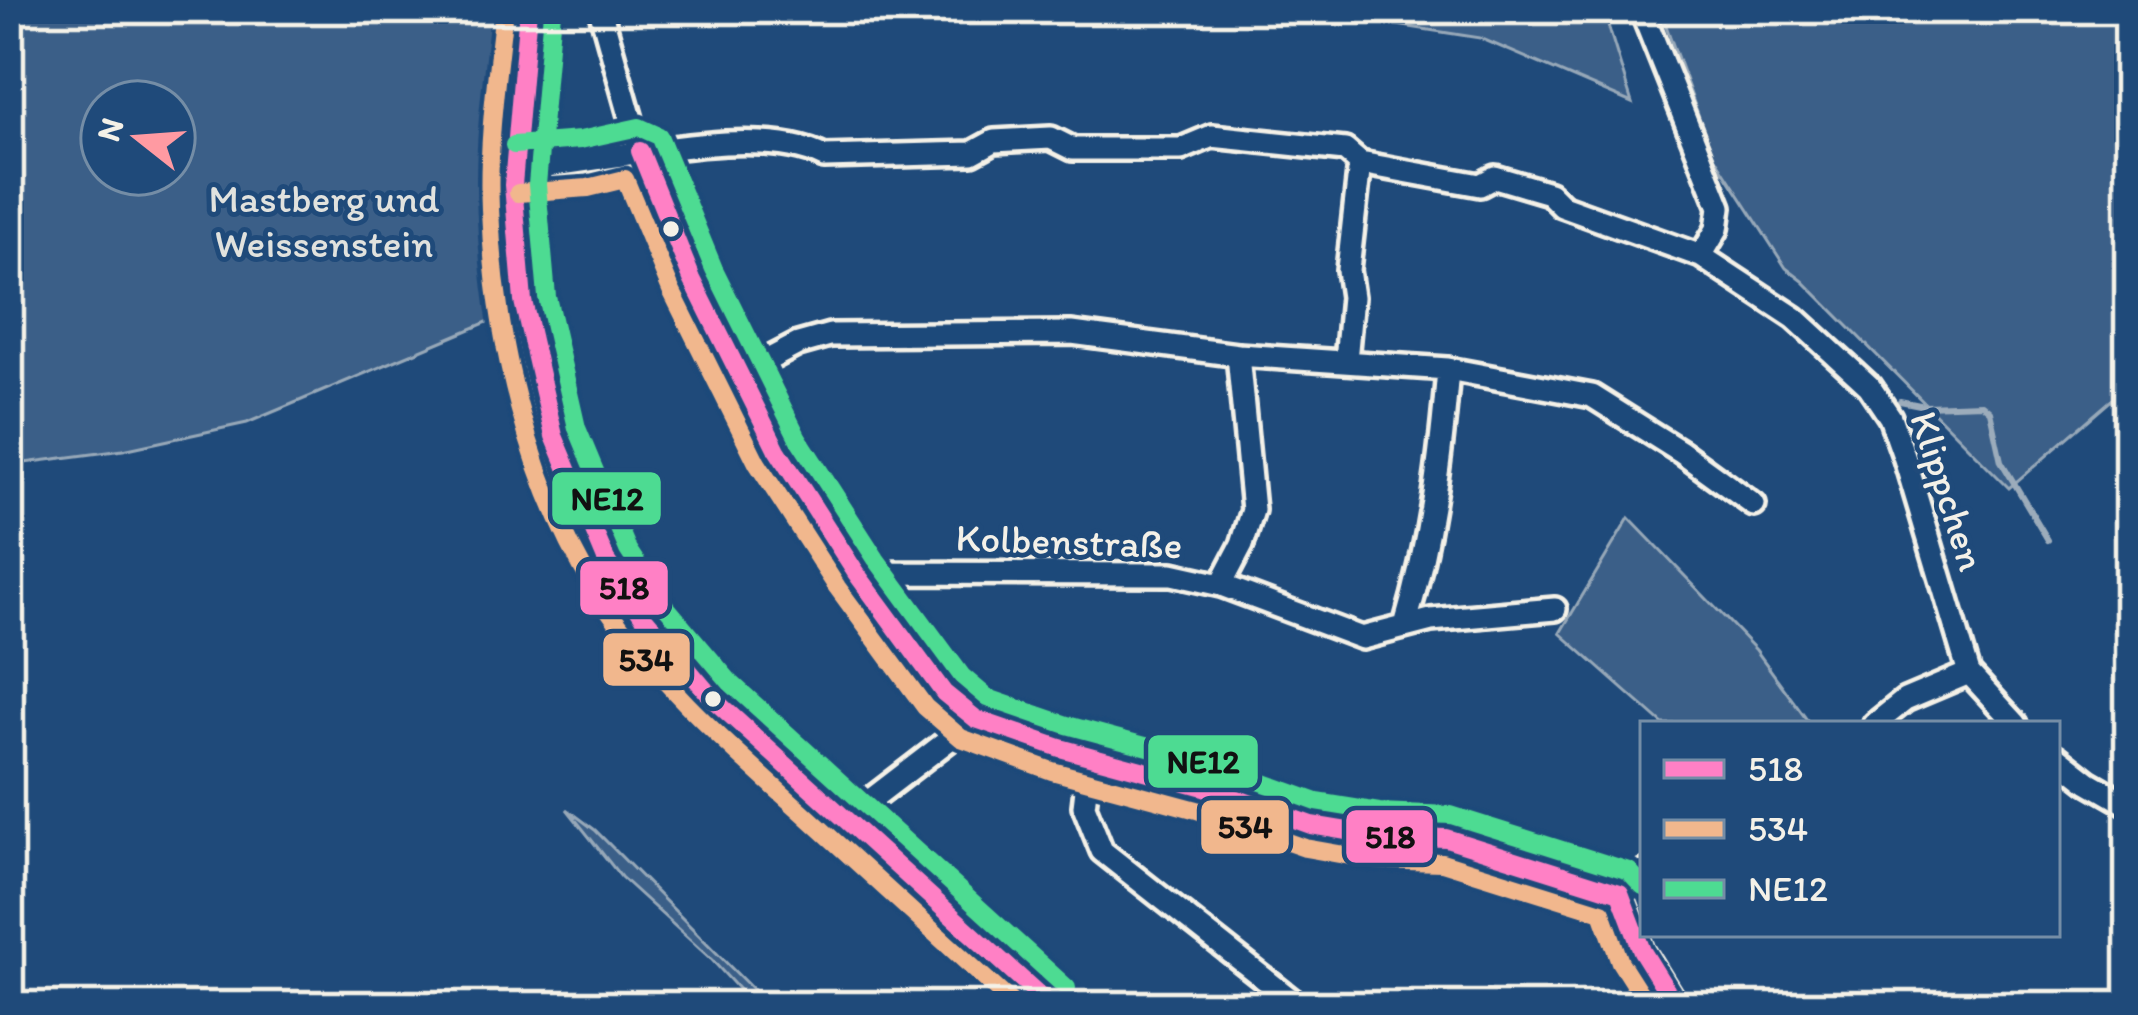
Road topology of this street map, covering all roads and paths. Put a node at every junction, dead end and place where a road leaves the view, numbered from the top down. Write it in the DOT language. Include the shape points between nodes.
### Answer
graph roads {
  1 [pos="528,9"];
  2 [pos="600,9"];
  3 [pos="1641,9"];
  4 [pos="640,152"];
  5 [pos="1360,163"];
  6 [pos="516,169"];
  7 [pos="1701,256"];
  8 [pos="1238,355"];
  9 [pos="1346,360"];
  10 [pos="1448,369"];
  11 [pos="741,374"];
  12 [pos="1754,505"];
  13 [pos="856,573"];
  14 [pos="1222,585"];
  15 [pos="1555,609"];
  16 [pos="1405,626"];
  17 [pos="1969,674"];
  18 [pos="976,718"];
  19 [pos="1879,721"];
  20 [pos="2013,721"];
  21 [pos="1090,756"];
  22 [pos="2060,759"];
  23 [pos="2129,805"];
  24 [pos="843,820"];
  25 [pos="1640,875"];
  26 [pos="1620,893"];
  27 [pos="1051,1006"];
  28 [pos="1299,1006"];
  29 [pos="1676,1006"];
  1 -- 6 [label="main road"];
  2 -- 4 [label="street"];
  3 -- 7 [label="street" via="1720,207"];
  4 -- 5 [label="street, Klippchen" via="715,143 804,147 824,157 972,153 994,141 1052,138 1073,148 1181,148 1212,136 1345,150"];
  4 -- 6 [label="street, Klippchen"];
  4 -- 11 [label="street"];
  5 -- 7 [label="street, Klippchen" via="1480,185 1495,177"];
  5 -- 9 [label="street"];
  6 -- 24 [label="main road" via="521,286 539,378 560,462 607,561 713,699"];
  7 -- 17 [label="street, Klippchen" via="1795,318 1869,386 1890,417"];
  8 -- 9 [label="street"];
  8 -- 11 [label="street" via="1072,333 830,334"];
  8 -- 14 [label="street" via="1252,510"];
  9 -- 10 [label="street"];
  10 -- 12 [label="street" via="1592,397"];
  10 -- 16 [label="street" via="1440,473"];
  11 -- 13 [label="street" via="777,450"];
  13 -- 14 [label="street, Kolbenstraße" via="1172,574"];
  13 -- 18 [label="street" via="944,693"];
  14 -- 16 [label="street, Kolbenstraße" via="1361,638"];
  15 -- 16 [label="street, Kolbenstraße"];
  17 -- 19 [label="street" via="1905,700"];
  17 -- 20 [label="street, Klippchen"];
  18 -- 21 [label="street"];
  18 -- 24 [label="street"];
  21 -- 26 [label="street" via="1311,825 1446,838"];
  21 -- 28 [label="street" via="1084,806 1102,850"];
  22 -- 23 [label="street"];
  24 -- 27 [label="main road"];
  25 -- 26 [label="street"];
  26 -- 29 [label="street" via="1642,951"];
}
